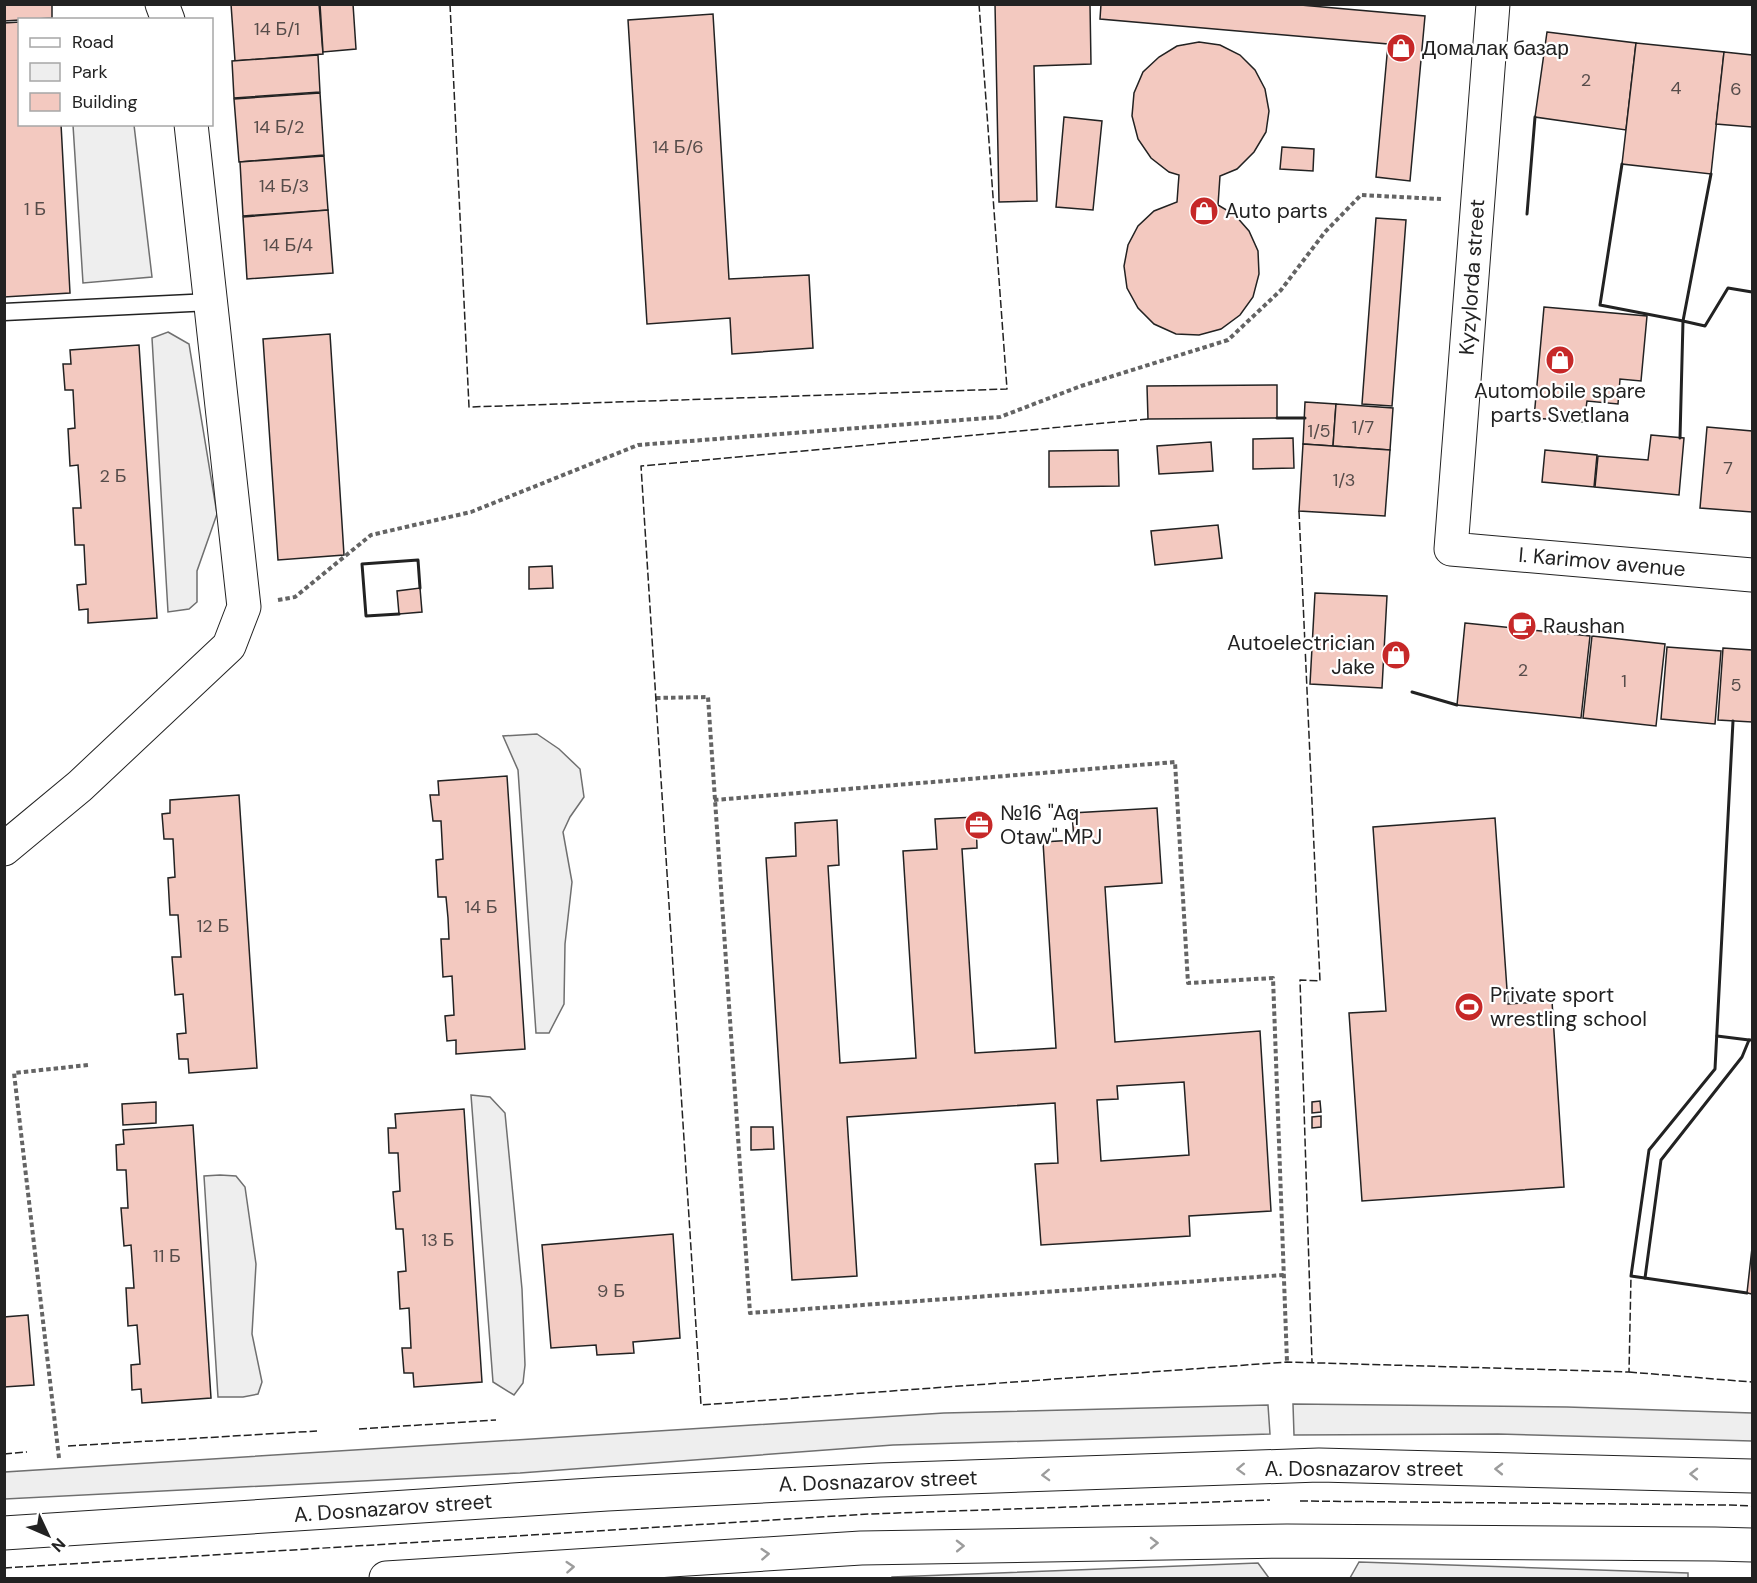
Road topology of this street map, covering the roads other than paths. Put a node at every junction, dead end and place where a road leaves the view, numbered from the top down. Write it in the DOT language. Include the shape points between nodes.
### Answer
graph roads {
  1 [pos="1493,4"];
  2 [pos="191,126"];
  3 [pos="211,302"];
  4 [pos="4,312"];
  5 [pos="1451,549"];
  6 [pos="1752,574"];
  7 [pos="4,849"];
  8 [pos="1752,1476"];
  9 [pos="4,1533"];
  10 [pos="1752,1545"];
  11 [pos="386,1578"];
  1 -- 5 [label="main road, Kyzylorda street"];
  2 -- 3 [label="main road"];
  3 -- 4 [label="lane"];
  3 -- 7 [label="main road" via="244,607 229,646 80,786"];
  5 -- 6 [label="main road, I. Karimov avenue"];
  8 -- 9 [label="main road, A. Dosnazarov street, one-way" via="1319,1465 619,1493"];
  11 -- 10 [label="main road, one-way" via="861,1548 1287,1541"];
}
